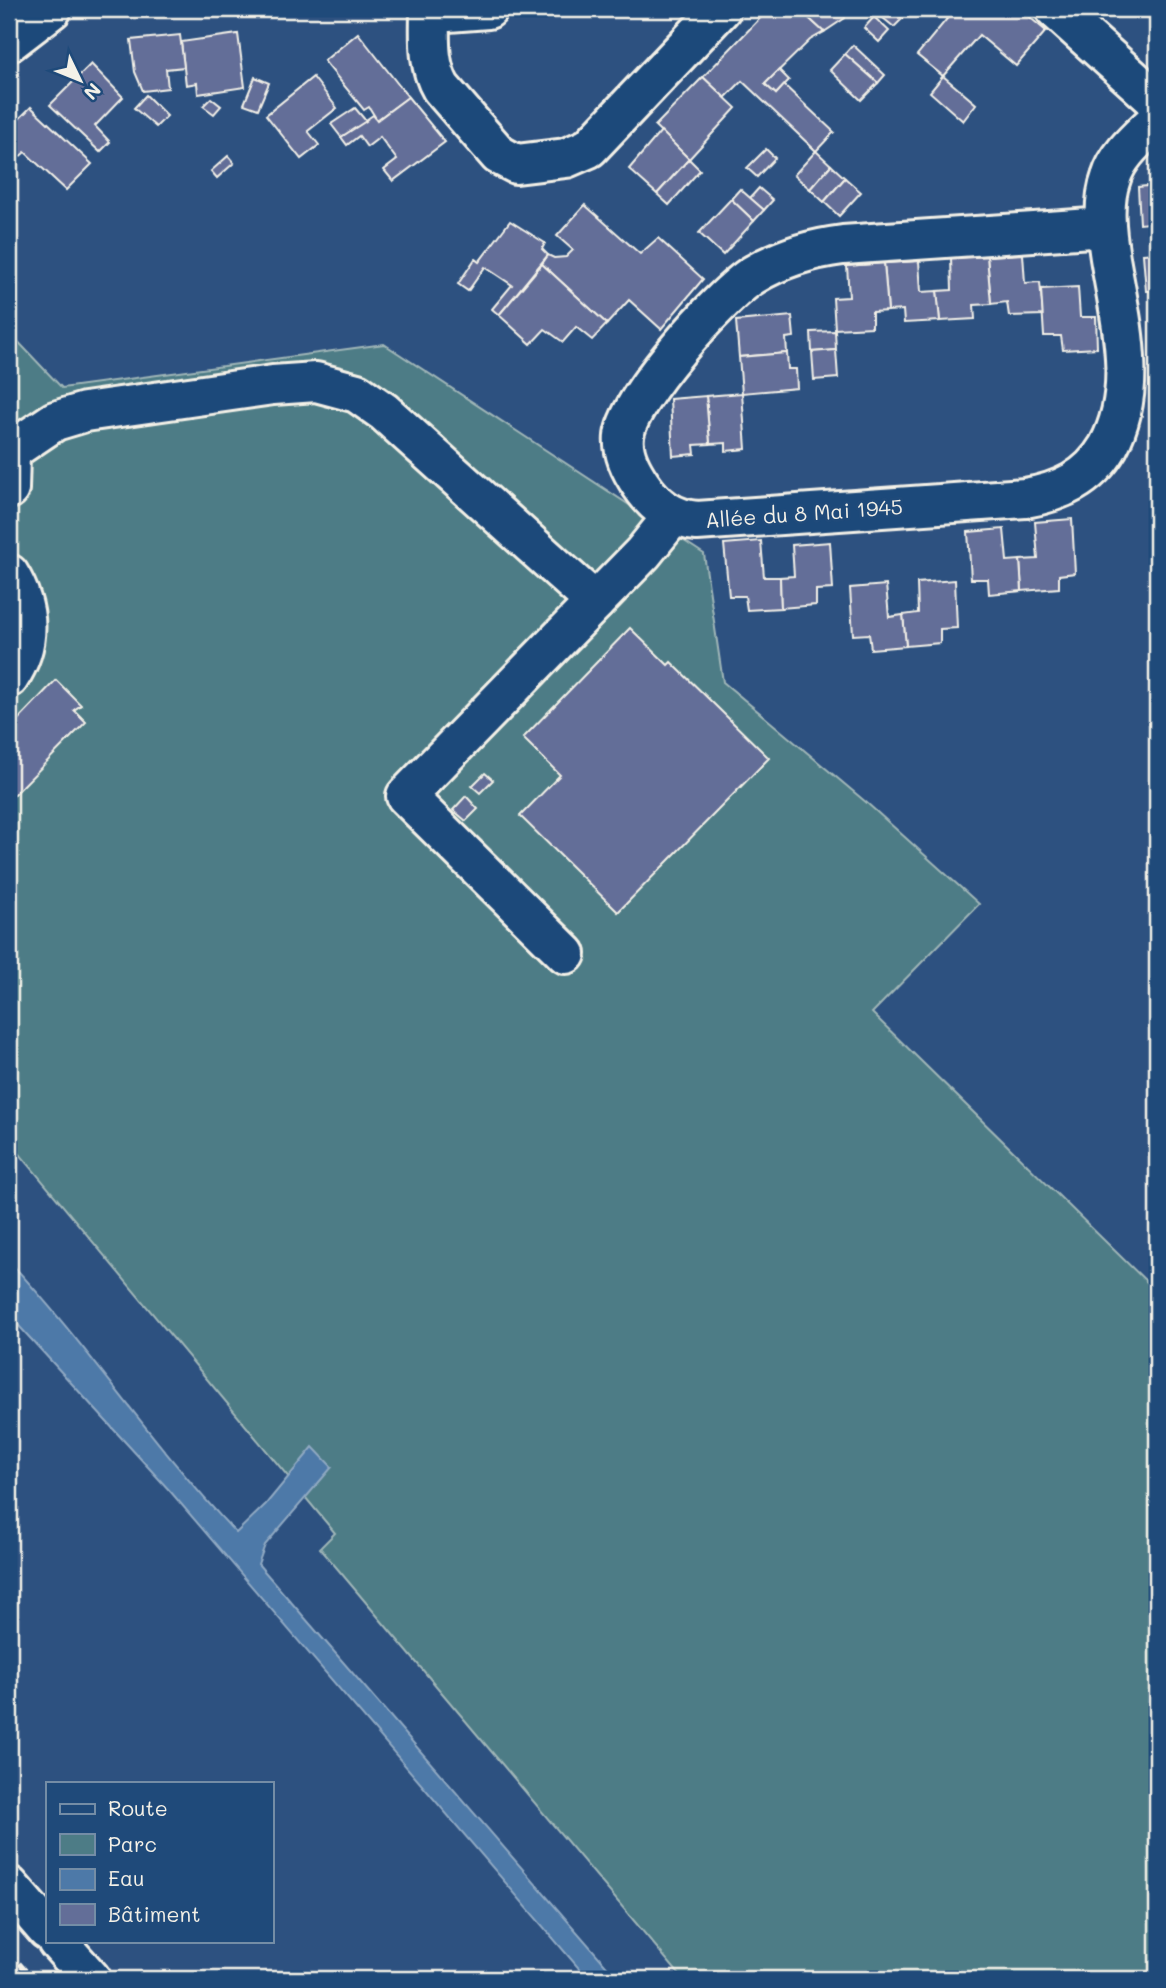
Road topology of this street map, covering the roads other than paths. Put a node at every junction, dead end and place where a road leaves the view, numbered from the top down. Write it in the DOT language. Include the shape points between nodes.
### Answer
graph roads {
  1 [pos="52,9"];
  2 [pos="430,9"];
  3 [pos="488,9"];
  4 [pos="721,9"];
  5 [pos="1055,9"];
  6 [pos="9,42"];
  7 [pos="1157,101"];
  8 [pos="1157,120"];
  9 [pos="1106,226"];
  10 [pos="9,465"];
  11 [pos="673,516"];
  12 [pos="9,574"];
  13 [pos="594,602"];
  14 [pos="9,678"];
  15 [pos="566,954"];
  16 [pos="9,1886"];
  17 [pos="46,1929"];
  18 [pos="58,1942"];
  19 [pos="91,1979"];
  1 -- 6 [label="street"];
  2 -- 3 [label="street"];
  2 -- 4 [label="street" via="430,54 441,88 499,155 525,165 566,158 589,148"];
  5 -- 7 [label="street"];
  8 -- 9 [label="street, Allée du 8 Mai 1945" via="1129,148 1111,177"];
  9 -- 11 [label="street" via="823,248 785,258 751,276 722,300 654,380 626,426 623,439 631,469 648,495"];
  9 -- 11 [label="street, Allée du 8 Mai 1945" via="1123,337 1124,396 1106,450 1072,484 1025,498 713,521"];
  10 -- 13 [label="street" via="55,421 85,412 273,385 316,382 344,388 384,412"];
  11 -- 13 [label="street" via="643,554"];
  12 -- 14 [label="street" via="22,597 26,627 19,661"];
  13 -- 15 [label="street" via="405,796"];
  16 -- 17 [label="street"];
  18 -- 19 [label="street"];
}
